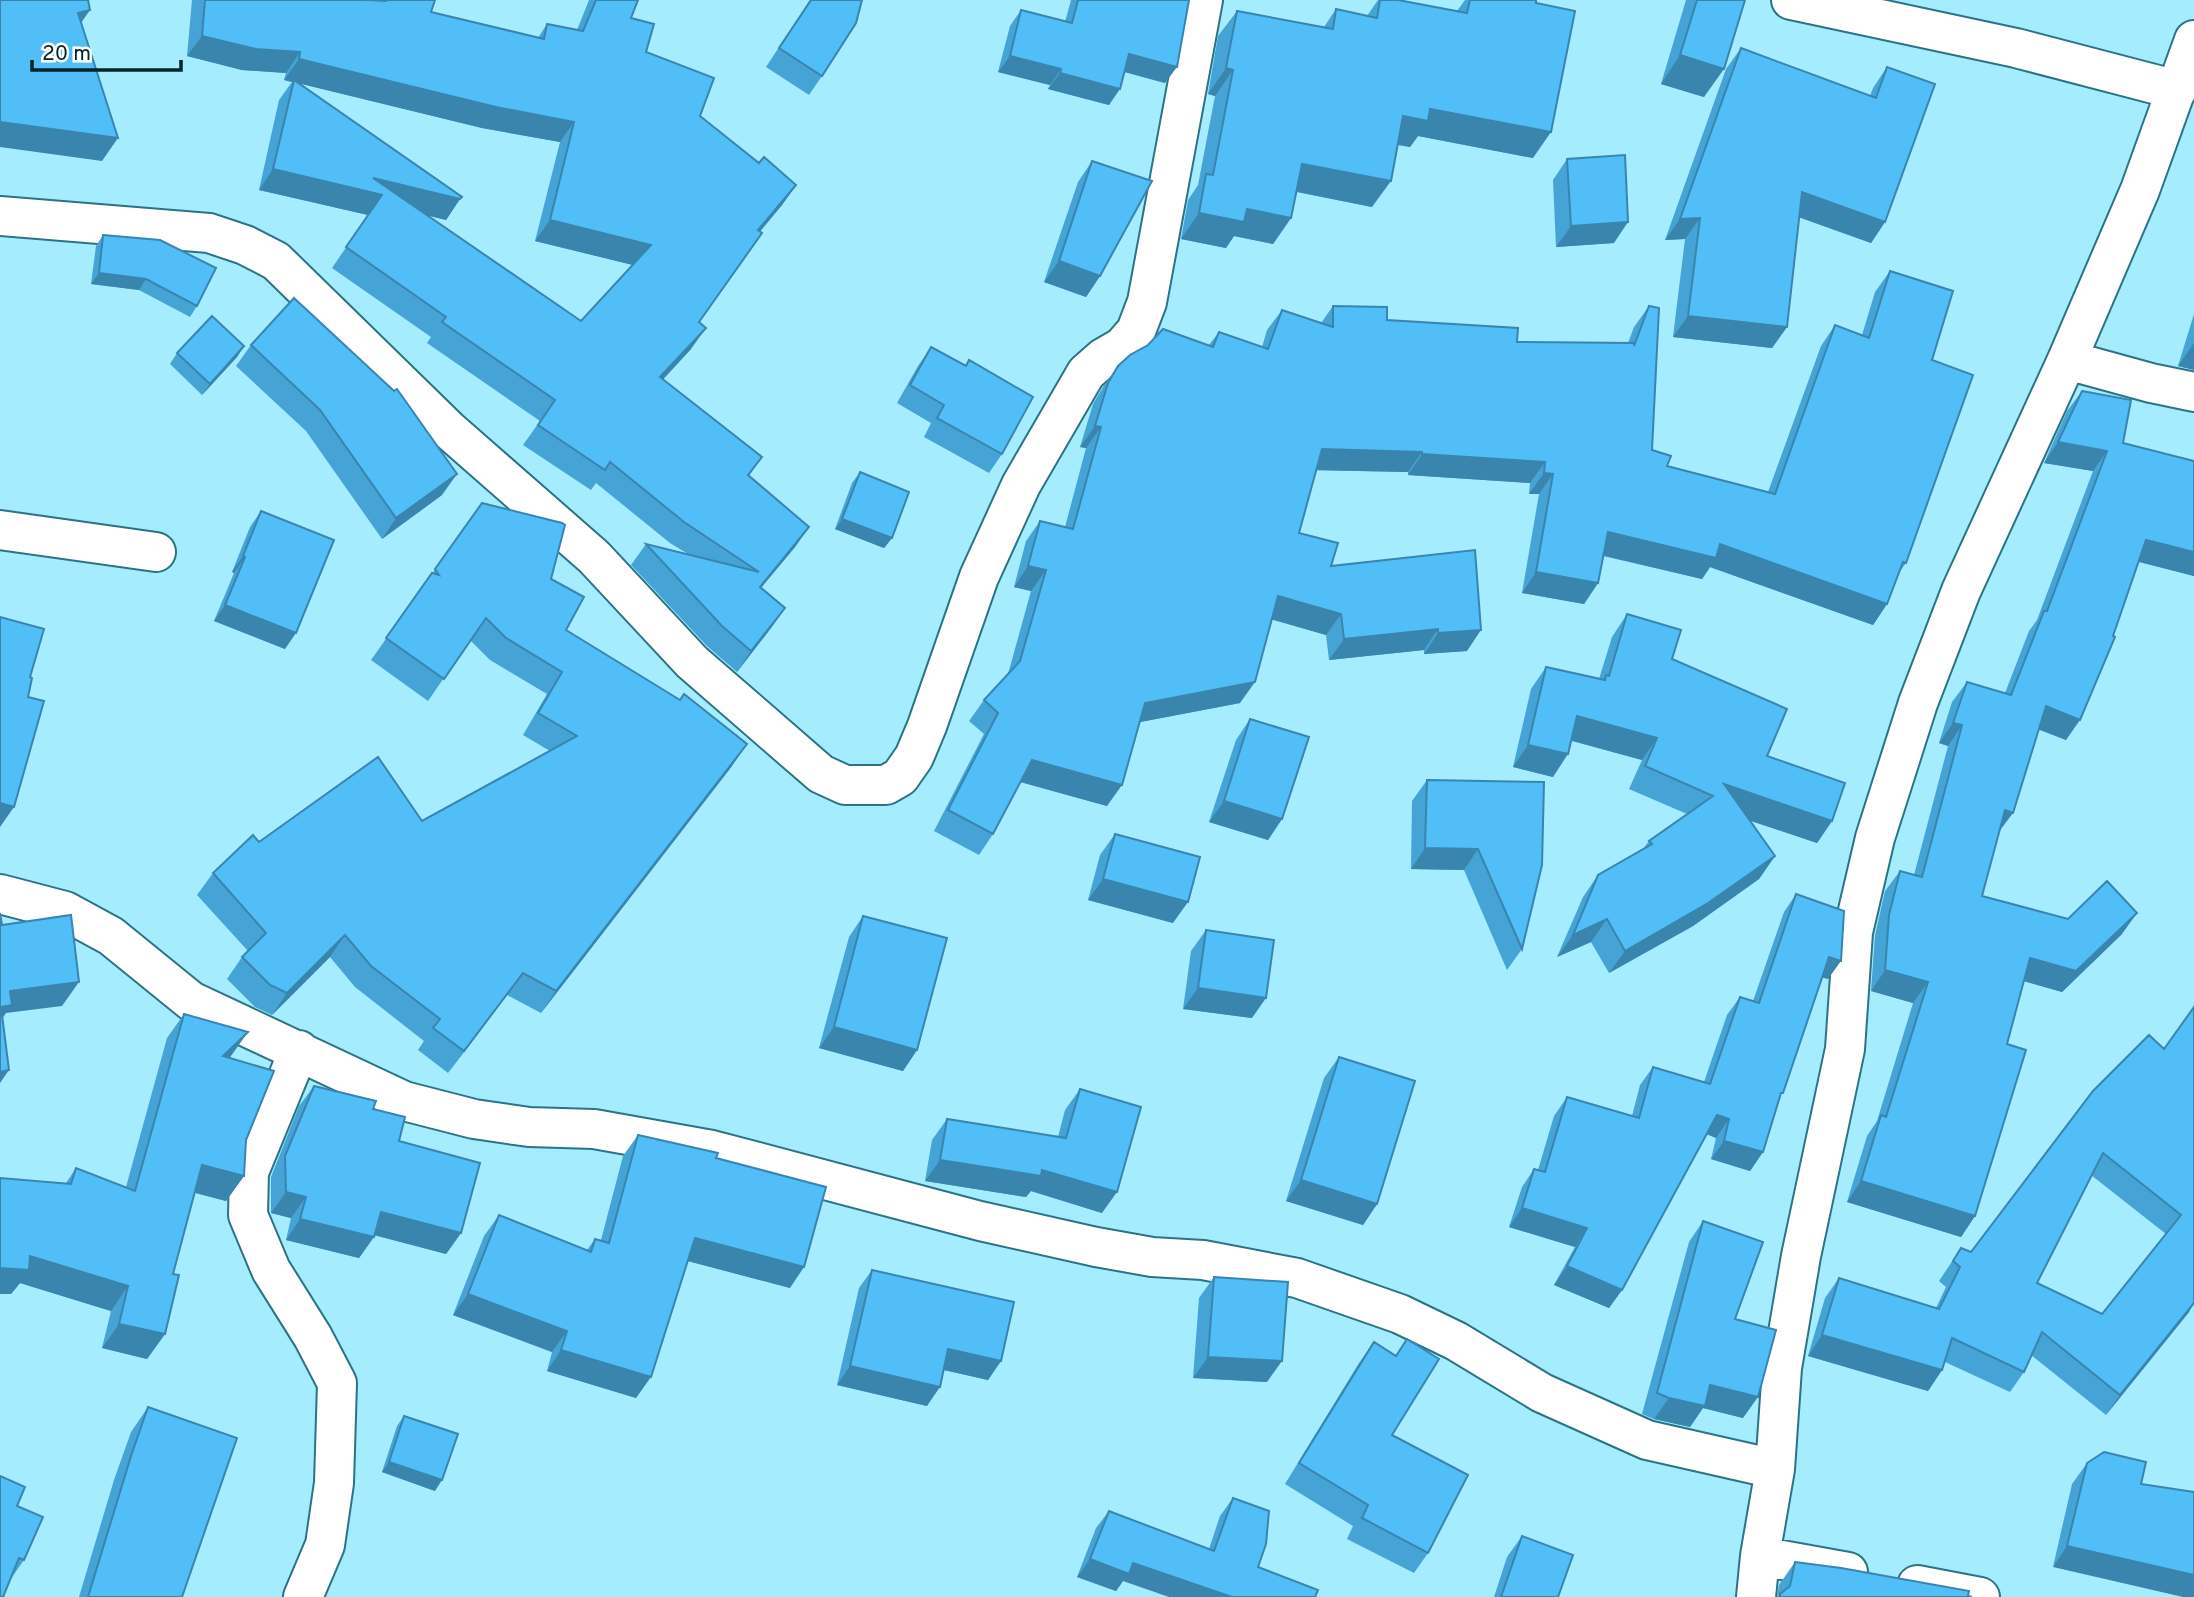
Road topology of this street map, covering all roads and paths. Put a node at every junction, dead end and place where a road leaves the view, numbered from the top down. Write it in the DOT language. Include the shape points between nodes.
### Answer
graph roads {
  1 [pos="1203,0"];
  2 [pos="1791,0"];
  3 [pos="2194,40"];
  4 [pos="2177,90"];
  5 [pos="0,216"];
  6 [pos="2067,360"];
  7 [pos="2194,392"];
  8 [pos="0,530"];
  9 [pos="156,552"];
  10 [pos="0,894"];
  11 [pos="299,1050"];
  12 [pos="1775,1469"];
  13 [pos="1760,1556"];
  14 [pos="303,1597"];
  15 [pos="1756,1597"];
  16 [pos="1980,1597"];
  1 -- 5 [label="street" via="1147,303 1136,331 1086,373 1021,485 979,577 928,726 900,777 886,785 845,785 821,774 692,662 594,557 449,430 276,261 209,233"];
  2 -- 4 [label="street" via="2016,48"];
  3 -- 4 [label="street"];
  4 -- 6 [label="street"];
  6 -- 7 [label="street"];
  6 -- 12 [label="street" via="1961,591 1918,703 1875,838 1853,932 1844,1049 1782,1368"];
  8 -- 9 [label="street"];
  10 -- 11 [label="street" via="65,911 111,936 191,1001"];
  11 -- 12 [label="street" via="404,1101 474,1119 594,1129 712,1150 1083,1245 1297,1278 1400,1314 1542,1393 1647,1440"];
  11 -- 14 [label="street" via="249,1172 248,1215 271,1270 337,1383 334,1483 325,1545"];
  12 -- 13 [label="street"];
  13 -- 15 [label="street"];
  13 -- 16 [label="street"];
}
